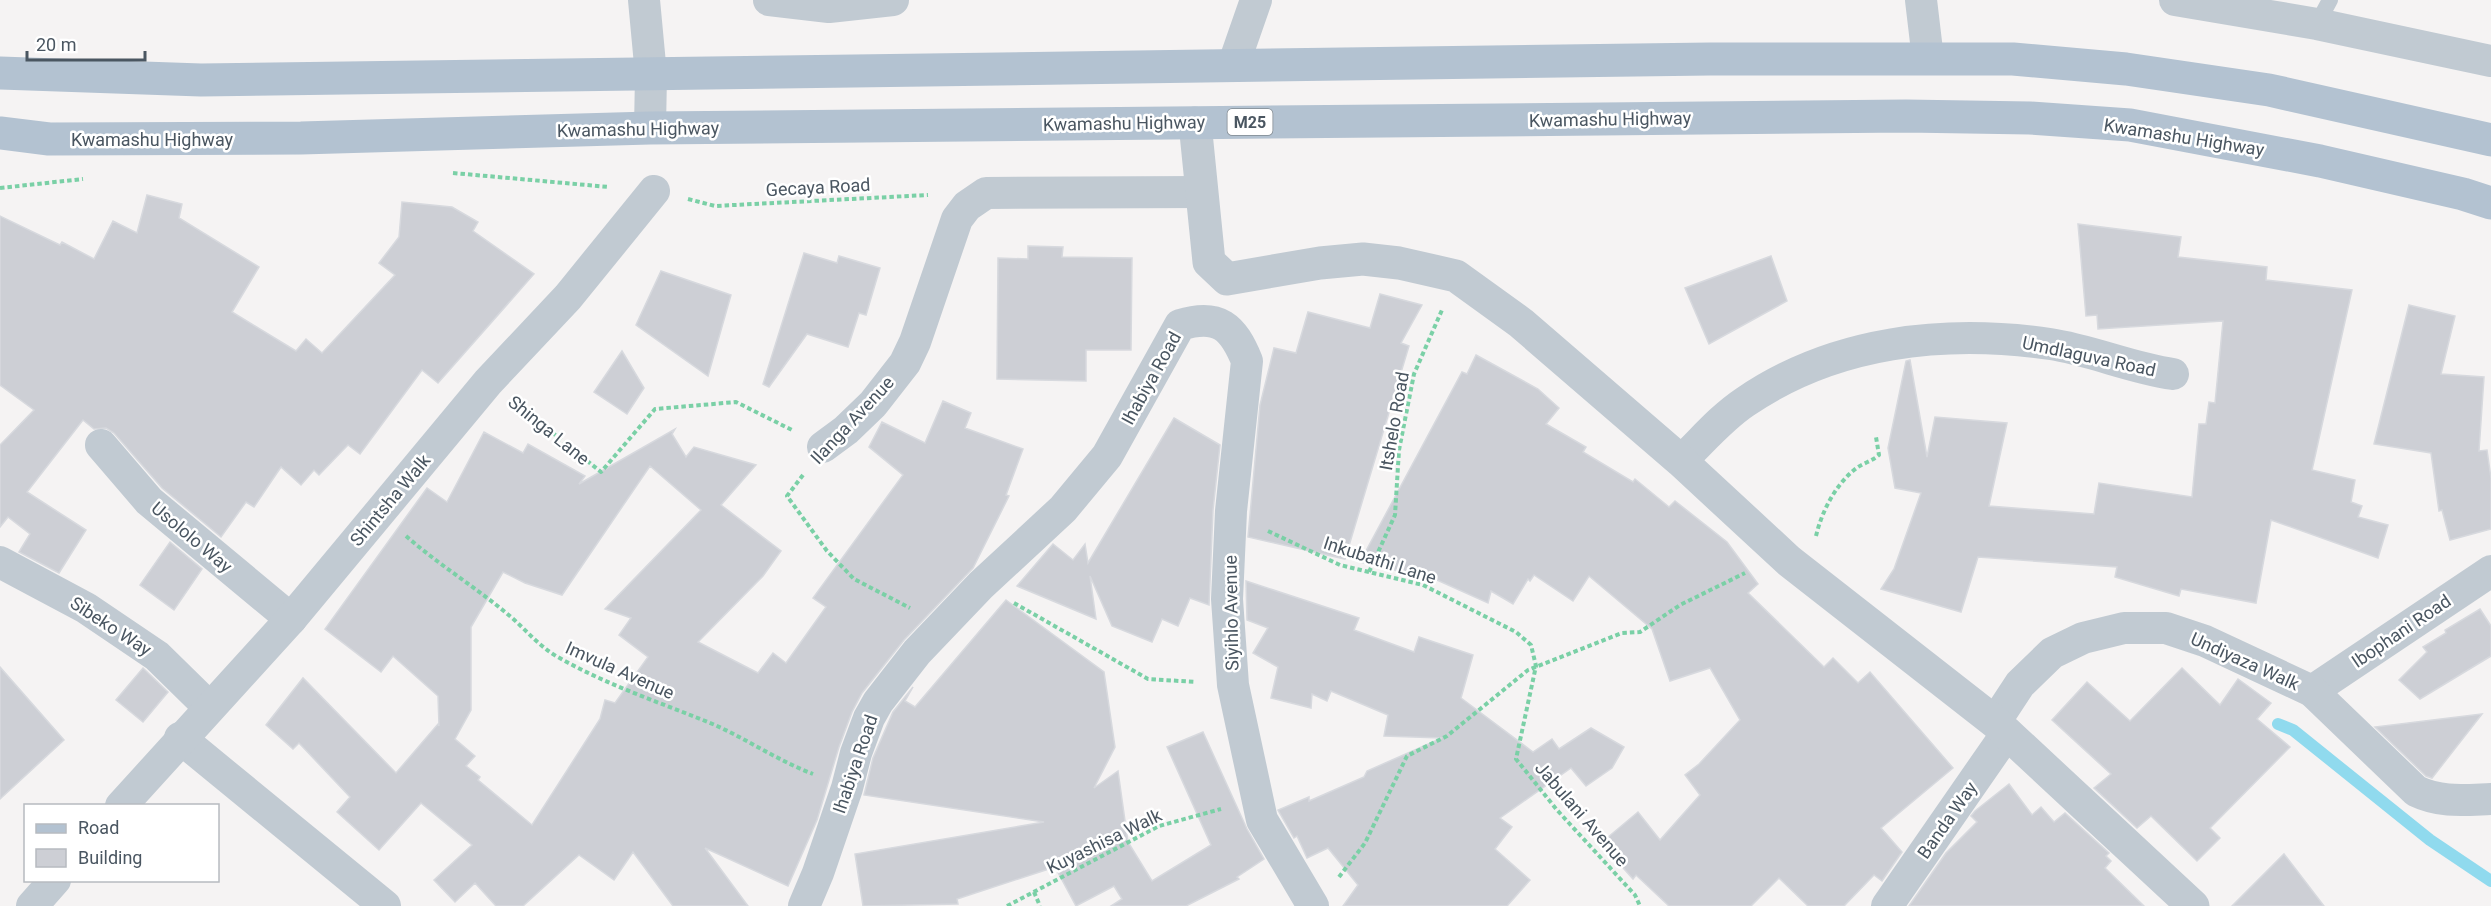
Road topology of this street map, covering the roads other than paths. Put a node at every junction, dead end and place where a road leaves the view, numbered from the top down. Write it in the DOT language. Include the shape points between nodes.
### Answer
graph roads {
  1 [pos="644,0"];
  2 [pos="769,0"];
  3 [pos="893,0"];
  4 [pos="1256,0"];
  5 [pos="1921,0"];
  6 [pos="2175,0"];
  7 [pos="2324,12"];
  8 [pos="1928,59"];
  9 [pos="2491,61"];
  10 [pos="1233,66"];
  11 [pos="0,73"];
  12 [pos="651,75"];
  13 [pos="1194,123"];
  14 [pos="650,128"];
  15 [pos="0,133"];
  16 [pos="2491,140"];
  17 [pos="654,191"];
  18 [pos="1202,192"];
  19 [pos="2491,203"];
  20 [pos="1210,321"];
  21 [pos="2173,374"];
  22 [pos="101,446"];
  23 [pos="823,447"];
  24 [pos="1682,461"];
  25 [pos="0,562"];
  26 [pos="2491,571"];
  27 [pos="291,619"];
  28 [pos="2312,691"];
  29 [pos="209,707"];
  30 [pos="2001,728"];
  31 [pos="180,738"];
  32 [pos="2491,800"];
  33 [pos="123,804"];
  34 [pos="53,882"];
  35 [pos="32,906"];
  36 [pos="385,906"];
  37 [pos="804,906"];
  38 [pos="1313,906"];
  39 [pos="1887,906"];
  40 [pos="2193,906"];
  1 -- 12 [label="street"];
  2 -- 3 [label="street" via="829,8"];
  4 -- 10 [label="street"];
  5 -- 8 [label="street"];
  6 -- 7 [label="street"];
  7 -- 9 [label="street"];
  8 -- 10 [label="main road"];
  8 -- 16 [label="main road" via="2013,59 2170,75 2269,90"];
  10 -- 12 [label="main road"];
  11 -- 12 [label="main road" via="201,80"];
  12 -- 14 [label="street"];
  13 -- 14 [label="main road, Kwamashu Highway / M25"];
  13 -- 18 [label="street"];
  13 -- 19 [label="main road, Kwamashu Highway / M25" via="2030,117 2130,125 2320,161"];
  14 -- 15 [label="main road, Kwamashu Highway / M25" via="279,138 49,139"];
  17 -- 27 [label="street, Shintsha Walk" via="568,297 488,382"];
  18 -- 23 [label="street, Ilanga Avenue" via="986,193 967,206 957,219 905,363 873,404"];
  18 -- 24 [label="street" via="1209,262 1227,279 1320,262 1363,259 1456,276 1521,323"];
  20 -- 37 [label="street, Ihabiya Road" via="1180,325 1107,456 1063,509 943,624 878,702 856,753"];
  20 -- 38 [label="street, Siyihlo Avenue" via="1228,328 1238,339 1247,361 1231,512 1227,599 1233,685 1262,820"];
  21 -- 24 [label="street, Umdlaguva Road" via="2052,344 1950,337 1897,342 1830,358 1774,383 1725,417"];
  22 -- 27 [label="street, Usololo Way" via="149,501"];
  24 -- 30 [label="street" via="1789,561"];
  25 -- 29 [label="street, Sibeko Way" via="86,608 157,656"];
  26 -- 28 [label="street, Ibophani Road"];
  27 -- 29 [label="street, Shintsha Walk"];
  28 -- 30 [label="street, Undiyaza Walk" via="2205,641 2166,628 2124,628 2083,638 2052,652 2020,684"];
  28 -- 32 [label="street, Undiyaza Walk" via="2416,791 2446,801"];
  29 -- 31 [label="street, Shintsha Walk"];
  30 -- 39 [label="street, Banda Way"];
  30 -- 40 [label="street"];
  31 -- 33 [label="street, Shintsha Walk"];
  31 -- 36 [label="street"];
  34 -- 35 [label="street"];
}
